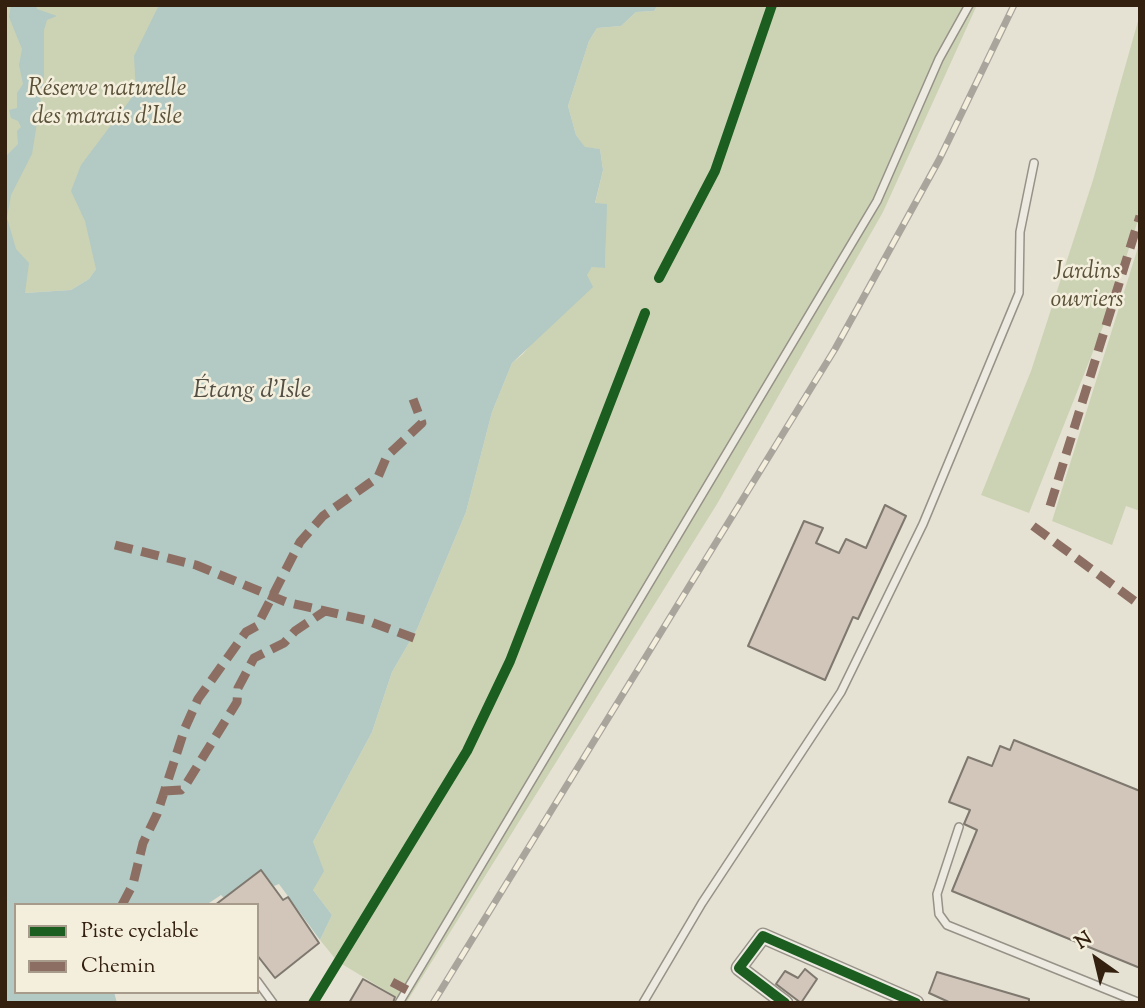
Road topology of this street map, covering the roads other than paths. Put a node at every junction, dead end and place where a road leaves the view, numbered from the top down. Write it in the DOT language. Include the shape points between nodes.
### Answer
graph roads {
  1 [pos="969,5"];
  2 [pos="1034,163"];
  3 [pos="959,827"];
  4 [pos="259,984"];
  5 [pos="273,1003"];
  6 [pos="399,1003"];
  7 [pos="643,1003"];
  8 [pos="785,1003"];
  9 [pos="916,1003"];
  10 [pos="1140,1003"];
  1 -- 6 [label="lane" via="939,59 877,201"];
  2 -- 7 [label="lane" via="1020,232 1019,293 923,524 841,692 702,903"];
  3 -- 10 [label="lane" via="937,894 939,914 947,925"];
  4 -- 5 [label="lane"];
  8 -- 9 [label="street" via="739,968 763,936"];
}
